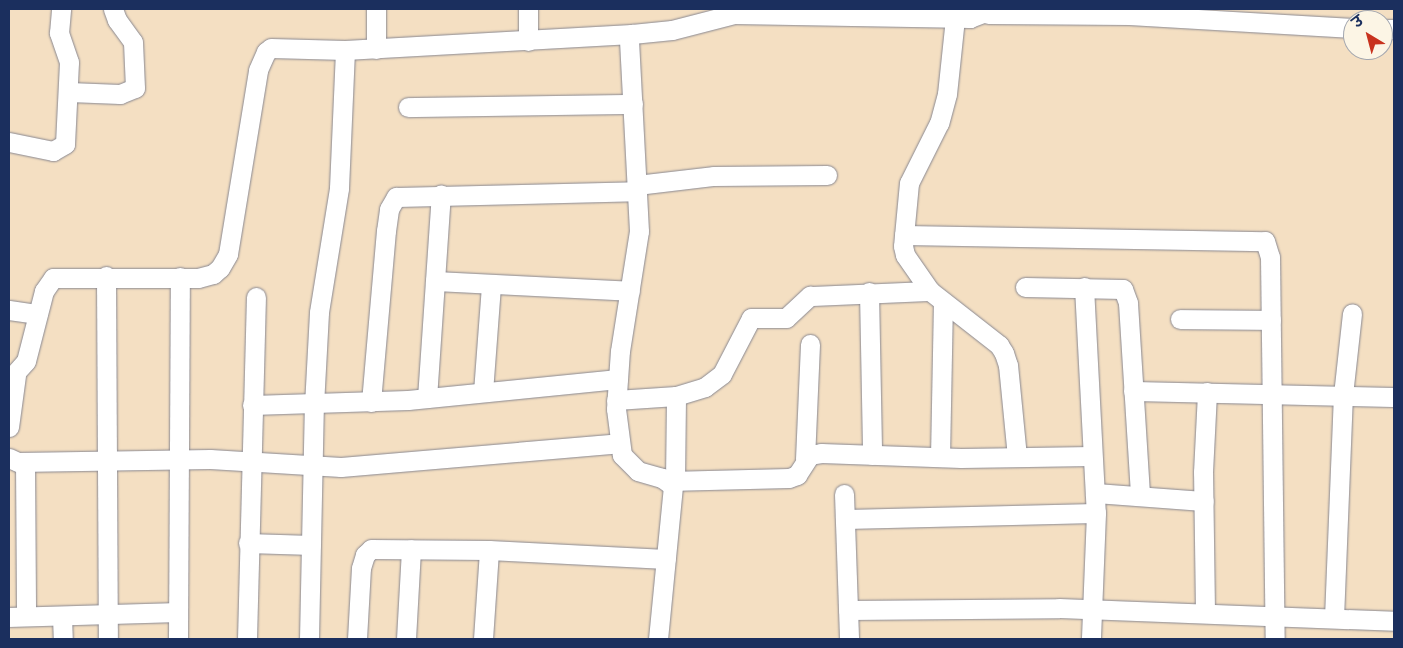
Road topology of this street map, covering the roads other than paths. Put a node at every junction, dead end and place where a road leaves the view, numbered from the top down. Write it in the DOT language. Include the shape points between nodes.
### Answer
graph roads {
  1 [pos="61,9"];
  2 [pos="113,9"];
  3 [pos="376,9"];
  4 [pos="528,9"];
  5 [pos="991,11"];
  6 [pos="810,12"];
  7 [pos="899,14"];
  8 [pos="955,18"];
  9 [pos="1343,27"];
  10 [pos="632,34"];
  11 [pos="528,41"];
  12 [pos="376,49"];
  13 [pos="345,50"];
  14 [pos="69,92"];
  15 [pos="633,104"];
  16 [pos="408,107"];
  17 [pos="9,142"];
  18 [pos="827,175"];
  19 [pos="637,188"];
  20 [pos="441,194"];
  21 [pos="904,235"];
  22 [pos="106,276"];
  23 [pos="180,278"];
  24 [pos="435,281"];
  25 [pos="491,285"];
  26 [pos="1025,287"];
  27 [pos="1084,287"];
  28 [pos="630,291"];
  29 [pos="869,292"];
  30 [pos="256,297"];
  31 [pos="936,297"];
  32 [pos="9,310"];
  33 [pos="38,314"];
  34 [pos="1352,314"];
  35 [pos="1180,319"];
  36 [pos="1272,320"];
  37 [pos="810,344"];
  38 [pos="12,378"];
  39 [pos="618,379"];
  40 [pos="1133,391"];
  41 [pos="484,392"];
  42 [pos="1207,392"];
  43 [pos="1273,395"];
  44 [pos="1343,395"];
  45 [pos="676,396"];
  46 [pos="1394,397"];
  47 [pos="427,398"];
  48 [pos="616,400"];
  49 [pos="371,402"];
  50 [pos="252,405"];
  51 [pos="314,405"];
  52 [pos="9,426"];
  53 [pos="619,443"];
  54 [pos="872,455"];
  55 [pos="1092,456"];
  56 [pos="940,457"];
  57 [pos="1017,457"];
  58 [pos="177,458"];
  59 [pos="107,459"];
  60 [pos="805,459"];
  61 [pos="17,460"];
  62 [pos="252,462"];
  63 [pos="313,466"];
  64 [pos="672,481"];
  65 [pos="1095,493"];
  66 [pos="844,494"];
  67 [pos="1140,496"];
  68 [pos="1204,501"];
  69 [pos="1096,513"];
  70 [pos="845,518"];
  71 [pos="248,543"];
  72 [pos="311,545"];
  73 [pos="411,549"];
  74 [pos="489,550"];
  75 [pos="666,560"];
  76 [pos="1092,609"];
  77 [pos="848,610"];
  78 [pos="178,612"];
  79 [pos="1205,612"];
  80 [pos="108,614"];
  81 [pos="18,616"];
  82 [pos="62,616"];
  83 [pos="1276,616"];
  84 [pos="1334,618"];
  85 [pos="1394,620"];
  86 [pos="63,639"];
  87 [pos="108,639"];
  88 [pos="178,639"];
  89 [pos="247,639"];
  90 [pos="309,639"];
  91 [pos="357,639"];
  92 [pos="406,639"];
  93 [pos="483,639"];
  94 [pos="658,639"];
  95 [pos="849,639"];
  96 [pos="1092,639"];
  97 [pos="1275,639"];
  1 -- 14 [label="street" via="59,33 69,54"];
  2 -- 14 [label="street" via="133,42 135,88 120,94"];
  3 -- 12 [label="street"];
  4 -- 11 [label="street"];
  5 -- 8 [label="street"];
  5 -- 9 [label="street"];
  6 -- 7 [label="street"];
  6 -- 10 [label="street" via="734,14 672,30"];
  7 -- 8 [label="street"];
  8 -- 21 [label="street" via="948,94 939,123 909,183"];
  10 -- 11 [label="street"];
  10 -- 15 [label="street" via="629,40"];
  11 -- 12 [label="street"];
  12 -- 13 [label="street"];
  13 -- 23 [label="street" via="271,48 266,52 258,70 228,254 213,274"];
  13 -- 51 [label="street" via="339,188 319,312"];
  14 -- 17 [label="street" via="67,135 61,149 53,151"];
  15 -- 16 [label="street"];
  15 -- 19 [label="street"];
  18 -- 19 [label="street" via="714,176"];
  19 -- 20 [label="street"];
  19 -- 28 [label="street" via="638,247"];
  20 -- 24 [label="street"];
  20 -- 49 [label="street" via="402,195 388,209"];
  21 -- 31 [label="street" via="905,256"];
  21 -- 36 [label="street" via="1264,241 1270,257"];
  22 -- 23 [label="street"];
  22 -- 33 [label="street" via="53,278 44,291"];
  22 -- 59 [label="street"];
  23 -- 58 [label="street"];
  24 -- 25 [label="street"];
  24 -- 47 [label="street"];
  25 -- 28 [label="street"];
  25 -- 41 [label="street"];
  26 -- 27 [label="street"];
  27 -- 40 [label="street" via="1123,289 1128,303"];
  27 -- 55 [label="street"];
  28 -- 39 [label="street"];
  29 -- 31 [label="street"];
  29 -- 45 [label="street" via="810,296 786,318 751,318 722,374 705,387"];
  29 -- 54 [label="street"];
  30 -- 50 [label="street"];
  31 -- 56 [label="street"];
  31 -- 57 [label="street" via="999,345 1004,353"];
  32 -- 33 [label="street"];
  33 -- 38 [label="street" via="26,361"];
  34 -- 44 [label="street"];
  35 -- 36 [label="street"];
  36 -- 43 [label="street"];
  37 -- 60 [label="street"];
  38 -- 52 [label="street"];
  39 -- 41 [label="street"];
  39 -- 48 [label="street"];
  40 -- 42 [label="street"];
  40 -- 67 [label="street"];
  41 -- 47 [label="street"];
  42 -- 43 [label="street"];
  42 -- 68 [label="street"];
  43 -- 44 [label="street"];
  43 -- 83 [label="street"];
  44 -- 46 [label="street"];
  44 -- 84 [label="street"];
  45 -- 48 [label="street"];
  45 -- 64 [label="street"];
  47 -- 49 [label="street"];
  48 -- 53 [label="street"];
  49 -- 51 [label="street"];
  50 -- 51 [label="street"];
  50 -- 62 [label="street"];
  51 -- 63 [label="street"];
  53 -- 63 [label="street" via="389,464"];
  53 -- 64 [label="street" via="629,465"];
  54 -- 56 [label="street"];
  54 -- 60 [label="street" via="821,453"];
  55 -- 57 [label="street"];
  55 -- 65 [label="street"];
  56 -- 57 [label="street"];
  58 -- 59 [label="street"];
  58 -- 62 [label="street"];
  58 -- 78 [label="street"];
  59 -- 61 [label="street"];
  59 -- 80 [label="street"];
  60 -- 64 [label="street" via="797,475 789,478"];
  61 -- 81 [label="street"];
  62 -- 63 [label="street"];
  62 -- 71 [label="street"];
  63 -- 72 [label="street"];
  64 -- 75 [label="street"];
  65 -- 67 [label="street"];
  65 -- 69 [label="street"];
  66 -- 70 [label="street"];
  67 -- 68 [label="street"];
  68 -- 79 [label="street"];
  69 -- 70 [label="street"];
  69 -- 76 [label="street"];
  70 -- 77 [label="street"];
  71 -- 72 [label="street"];
  71 -- 89 [label="street"];
  72 -- 90 [label="street"];
  73 -- 74 [label="street"];
  73 -- 91 [label="street" via="371,549 365,555 359,578"];
  73 -- 92 [label="street"];
  74 -- 75 [label="street"];
  74 -- 93 [label="street"];
  75 -- 94 [label="street"];
  76 -- 77 [label="street"];
  76 -- 79 [label="street"];
  76 -- 96 [label="street"];
  77 -- 95 [label="street"];
  78 -- 80 [label="street"];
  78 -- 88 [label="street"];
  79 -- 83 [label="street"];
  80 -- 82 [label="street"];
  80 -- 87 [label="street"];
  81 -- 82 [label="street"];
  82 -- 86 [label="street"];
  83 -- 84 [label="street"];
  83 -- 97 [label="street"];
  84 -- 85 [label="street"];
}
